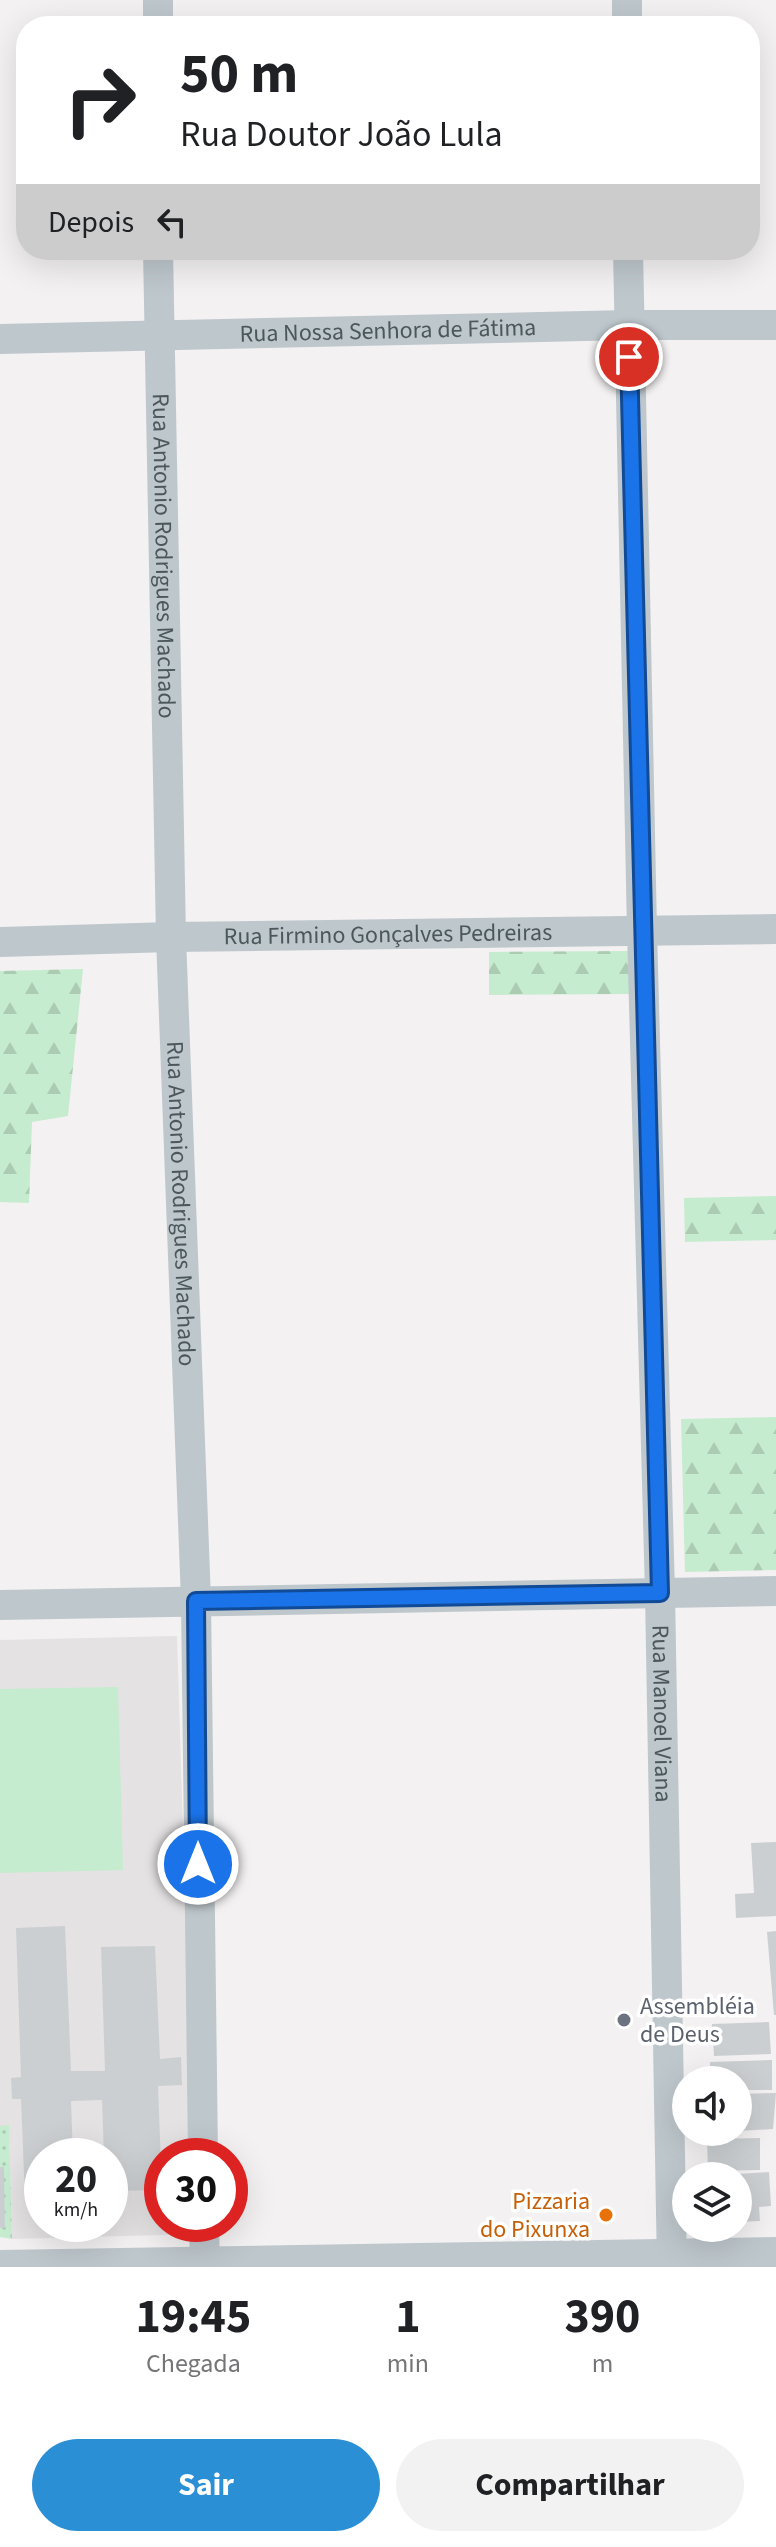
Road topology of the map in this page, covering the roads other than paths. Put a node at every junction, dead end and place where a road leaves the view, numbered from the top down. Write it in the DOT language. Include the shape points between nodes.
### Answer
graph roads {
  1 [pos="158,260"];
  2 [pos="628,260"];
  3 [pos="628,325"];
  4 [pos="776,325"];
  5 [pos="158,334"];
  6 [pos="0,339"];
  7 [pos="776,929"];
  8 [pos="642,931"];
  9 [pos="171,937"];
  10 [pos="0,942"];
  11 [pos="776,1591"];
  12 [pos="660,1593"];
  13 [pos="196,1601"];
  14 [pos="0,1605"];
  15 [pos="203,2138"];
  16 [pos="204,2242"];
  17 [pos="776,2252"];
  18 [pos="672,2260"];
  19 [pos="205,2264"];
  20 [pos="0,2265"];
  1 -- 5 [label="street, Rua Antonio Rodrigues Machado"];
  2 -- 3 [label="street, Rua Manoel Viana"];
  3 -- 4 [label="street, Rua Nossa Senhora de Fátima"];
  3 -- 5 [label="street, Rua Nossa Senhora de Fátima"];
  3 -- 8 [label="street, Rua Manoel Viana"];
  5 -- 6 [label="street, Rua Nossa Senhora de Fátima"];
  5 -- 9 [label="street, Rua Antonio Rodrigues Machado"];
  7 -- 8 [label="street, Rua Firmino Gonçalves Pedreiras"];
  8 -- 9 [label="street, Rua Firmino Gonçalves Pedreiras"];
  8 -- 12 [label="street, Rua Manoel Viana"];
  9 -- 10 [label="street, Rua Firmino Gonçalves Pedreiras"];
  9 -- 13 [label="street, Rua Antonio Rodrigues Machado"];
  11 -- 12 [label="street"];
  12 -- 13 [label="street"];
  12 -- 18 [label="street, Rua Manoel Viana"];
  13 -- 14 [label="street"];
  13 -- 15 [label="street, Rua Antonio Rodrigues Machado"];
  16 -- 19 [label="street"];
  17 -- 18 [label="street"];
  18 -- 19 [label="street"];
  19 -- 20 [label="street"];
}
